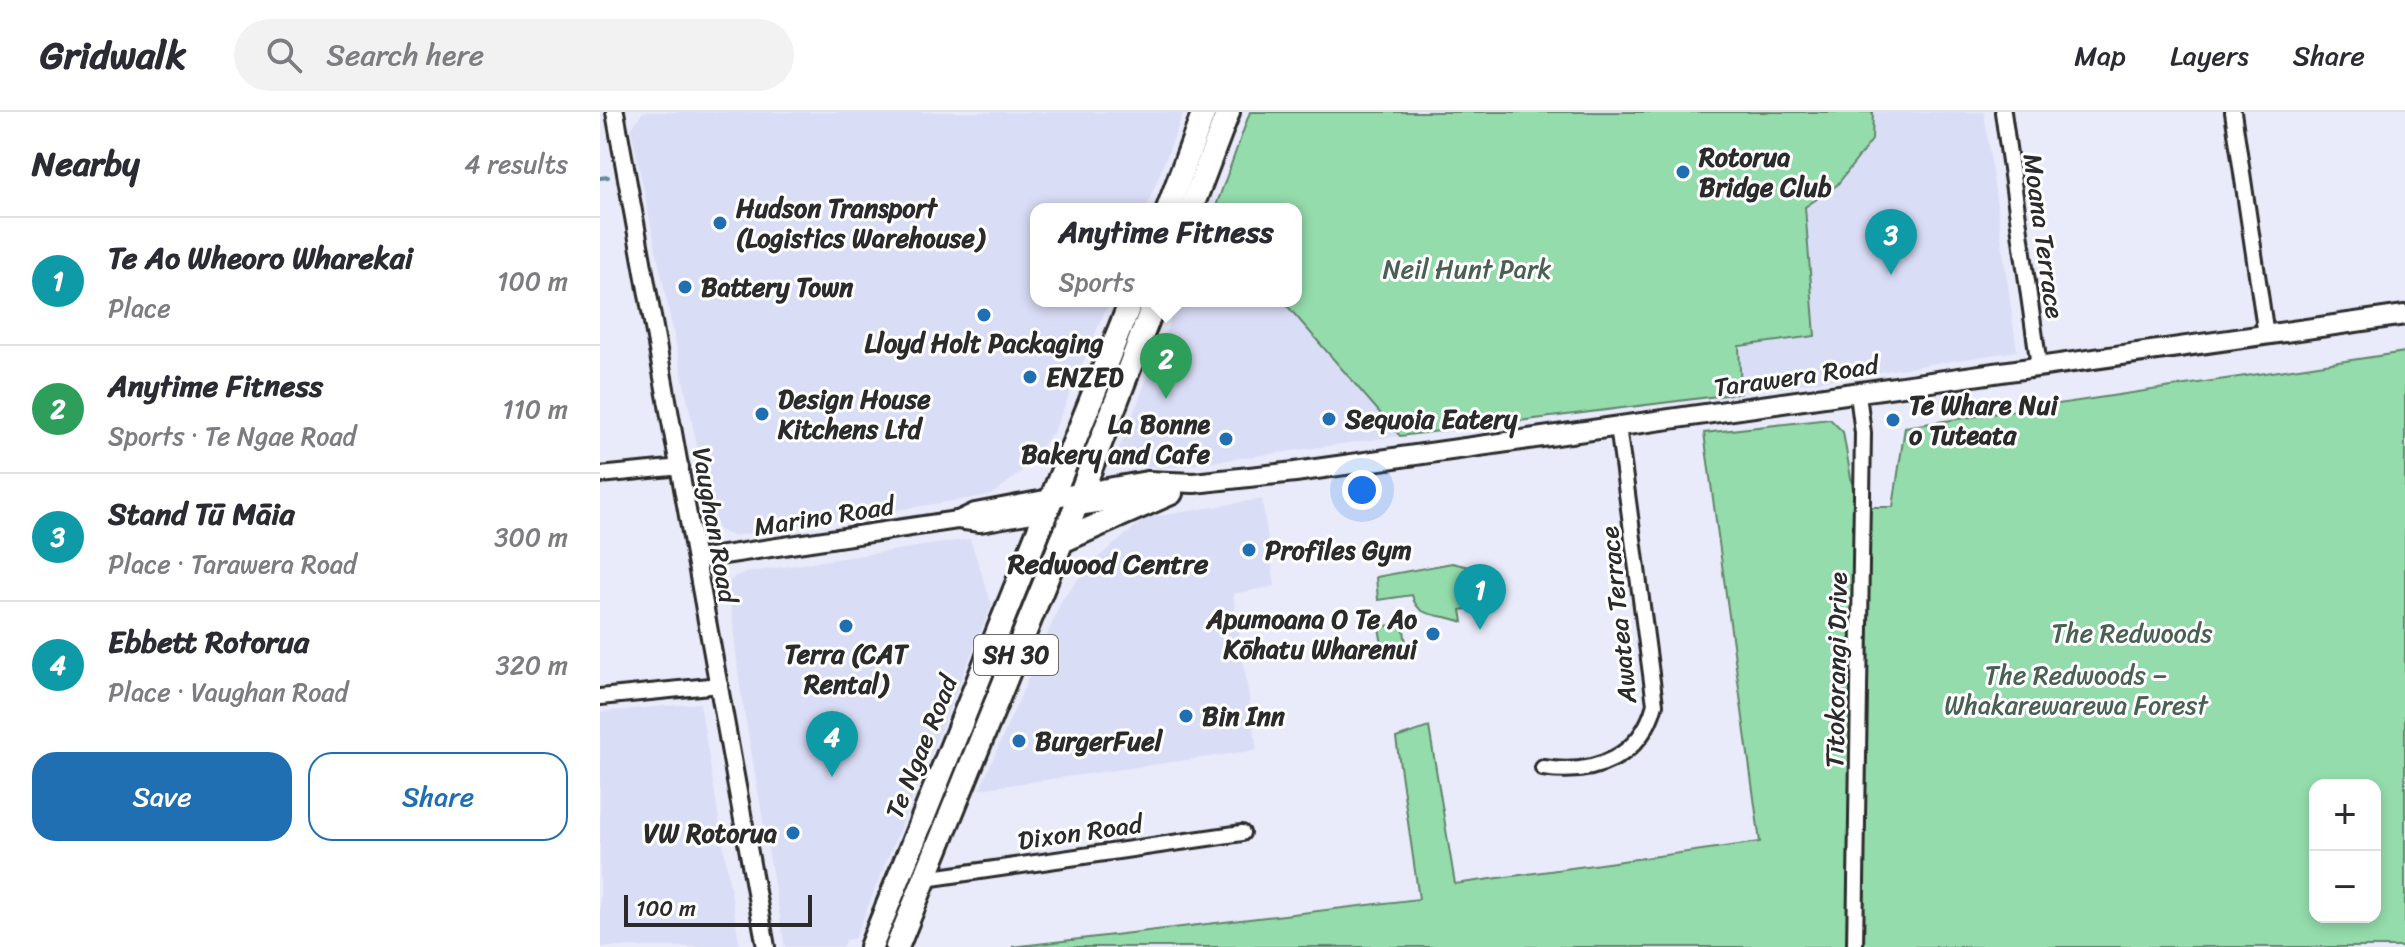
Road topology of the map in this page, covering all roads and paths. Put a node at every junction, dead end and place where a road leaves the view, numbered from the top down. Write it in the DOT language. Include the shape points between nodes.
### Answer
graph roads {
  1 [pos="615,112"];
  2 [pos="1204,112"];
  3 [pos="1228,112"];
  4 [pos="2003,112"];
  5 [pos="2233,112"];
  6 [pos="1170,203"];
  7 [pos="1193,203"];
  8 [pos="1129,307"];
  9 [pos="1153,307"];
  10 [pos="2405,315"];
  11 [pos="2266,335"];
  12 [pos="2039,366"];
  13 [pos="1858,394"];
  14 [pos="1618,426"];
  15 [pos="681,467"];
  16 [pos="600,475"];
  17 [pos="1194,483"];
  18 [pos="1171,493"];
  19 [pos="1078,500"];
  20 [pos="1047,505"];
  21 [pos="1062,541"];
  22 [pos="697,559"];
  23 [pos="720,685"];
  24 [pos="600,697"];
  25 [pos="1543,768"];
  26 [pos="1242,833"];
  27 [pos="925,879"];
  28 [pos="766,947"];
  29 [pos="871,947"];
  30 [pos="897,947"];
  31 [pos="1855,947"];
  1 -- 15 [label="street, Vaughan Road"];
  2 -- 6 [label="highway"];
  3 -- 7 [label="highway"];
  4 -- 12 [label="street, Moana Terrace"];
  5 -- 11 [label="street"];
  8 -- 20 [label="highway, Te Ngae Road / SH 30"];
  9 -- 19 [label="highway, Te Ngae Road / SH 30"];
  10 -- 11 [label="main road, Tarawera Road"];
  11 -- 12 [label="main road, Tarawera Road"];
  12 -- 13 [label="main road, Tarawera Road"];
  13 -- 14 [label="main road, Tarawera Road"];
  13 -- 31 [label="street, Tītokorangi Drive" via="1863,501"];
  14 -- 17 [label="main road, Tarawera Road"];
  14 -- 25 [label="street, Awatea Terrace" via="1655,704 1642,737 1617,758 1571,770"];
  15 -- 16 [label="street"];
  15 -- 22 [label="street, Vaughan Road"];
  17 -- 18 [label="main road, Tarawera Road"];
  17 -- 19 [label="main road, Tarawera Road" via="1147,481"];
  18 -- 19 [label="main road, Tarawera Road"];
  18 -- 21 [label="highway"];
  19 -- 20 [label="main road"];
  19 -- 21 [label="highway, Te Ngae Road / SH 30"];
  20 -- 22 [label="street, Marino Road" via="980,523 957,520"];
  20 -- 29 [label="highway, Te Ngae Road / SH 30"];
  21 -- 27 [label="highway, Te Ngae Road / SH 30"];
  22 -- 23 [label="street, Vaughan Road"];
  23 -- 24 [label="street"];
  23 -- 28 [label="street, Vaughan Road"];
  26 -- 27 [label="street, Dixon Road"];
  27 -- 30 [label="highway, Te Ngae Road / SH 30"];
}
